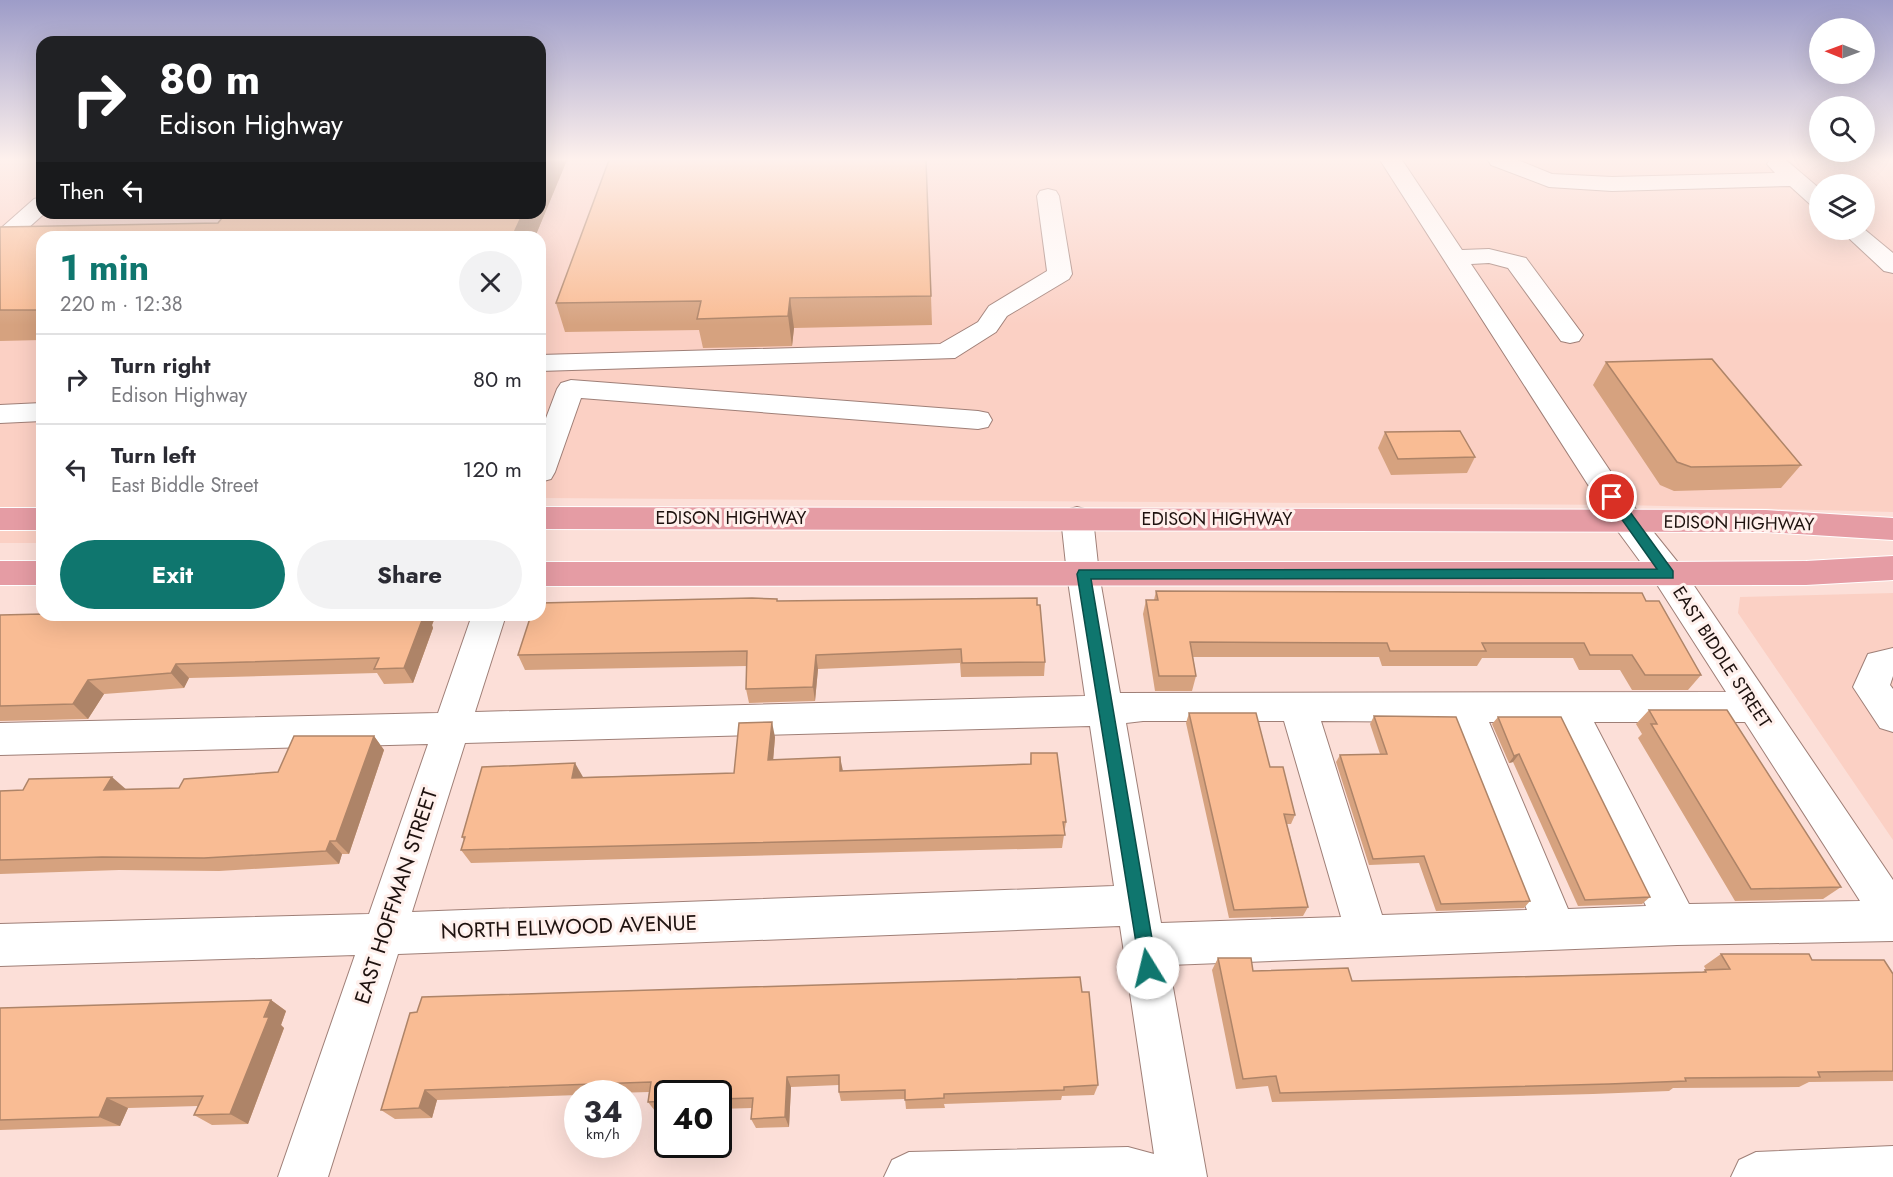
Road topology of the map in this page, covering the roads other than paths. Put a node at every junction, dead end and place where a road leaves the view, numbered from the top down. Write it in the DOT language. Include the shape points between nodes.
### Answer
graph roads {
  1 [pos="28,215"];
  2 [pos="1051,215"];
  3 [pos="1427,215"];
  4 [pos="5,233"];
  5 [pos="1863,240"];
  6 [pos="1455,258"];
  7 [pos="1893,266"];
  8 [pos="1570,335"];
  9 [pos="546,363"];
  10 [pos="36,412"];
  11 [pos="0,414"];
  12 [pos="978,420"];
  13 [pos="546,456"];
  14 [pos="546,518"];
  15 [pos="1077,518"];
  16 [pos="0,519"];
  17 [pos="36,519"];
  18 [pos="1628,522"];
  19 [pos="1893,529"];
  20 [pos="1893,568"];
  21 [pos="0,573"];
  22 [pos="36,573"];
  23 [pos="546,574"];
  24 [pos="1083,574"];
  25 [pos="1668,574"];
  26 [pos="487,621"];
  27 [pos="1893,662"];
  28 [pos="1298,706"];
  29 [pos="1465,707"];
  30 [pos="1754,707"];
  31 [pos="1569,708"];
  32 [pos="1106,710"];
  33 [pos="1893,717"];
  34 [pos="451,730"];
  35 [pos="0,739"];
  36 [pos="1893,916"];
  37 [pos="1893,921"];
  38 [pos="1141,925"];
  39 [pos="1677,925"];
  40 [pos="1556,930"];
  41 [pos="383,934"];
  42 [pos="1368,937"];
  43 [pos="0,945"];
  44 [pos="1893,1170"];
  45 [pos="303,1177"];
  46 [pos="909,1177"];
  47 [pos="1151,1177"];
  48 [pos="1182,1177"];
  49 [pos="1756,1177"];
  1 -- 4 [label="street"];
  2 -- 9 [label="street" via="1060,274 998,311 987,327 946,352"];
  3 -- 6 [label="street, EAST BIDDLE STREET"];
  5 -- 7 [label="street"];
  6 -- 8 [label="street" via="1489,256 1517,263"];
  6 -- 18 [label="street, EAST BIDDLE STREET"];
  10 -- 11 [label="street"];
  12 -- 13 [label="street" via="571,389"];
  14 -- 15 [label="main road, EDISON HIGHWAY"];
  15 -- 18 [label="main road, EDISON HIGHWAY"];
  15 -- 24 [label="street"];
  16 -- 17 [label="main road"];
  18 -- 19 [label="main road, EDISON HIGHWAY" via="1766,521"];
  18 -- 25 [label="street, EAST BIDDLE STREET"];
  20 -- 25 [label="main road"];
  21 -- 22 [label="main road"];
  23 -- 24 [label="main road"];
  24 -- 25 [label="main road"];
  24 -- 32 [label="street"];
  25 -- 30 [label="street, EAST BIDDLE STREET"];
  26 -- 34 [label="street, EAST HOFFMAN STREET"];
  27 -- 33 [label="street" via="1880,664 1871,687"];
  28 -- 29 [label="street"];
  28 -- 32 [label="street" via="1143,706"];
  28 -- 42 [label="street"];
  29 -- 31 [label="street"];
  29 -- 40 [label="street"];
  30 -- 31 [label="street"];
  30 -- 36 [label="street, EAST BIDDLE STREET"];
  31 -- 39 [label="street"];
  32 -- 34 [label="street"];
  32 -- 38 [label="street"];
  34 -- 35 [label="street"];
  34 -- 41 [label="street, EAST HOFFMAN STREET"];
  37 -- 39 [label="street, NORTH ELLWOOD AVENUE"];
  38 -- 41 [label="street, NORTH ELLWOOD AVENUE"];
  38 -- 42 [label="street, NORTH ELLWOOD AVENUE"];
  38 -- 48 [label="street"];
  39 -- 40 [label="street, NORTH ELLWOOD AVENUE"];
  40 -- 42 [label="street, NORTH ELLWOOD AVENUE"];
  41 -- 43 [label="street, NORTH ELLWOOD AVENUE"];
  41 -- 45 [label="street, EAST HOFFMAN STREET"];
  44 -- 49 [label="street"];
  46 -- 47 [label="street" via="1128,1171"];
}
